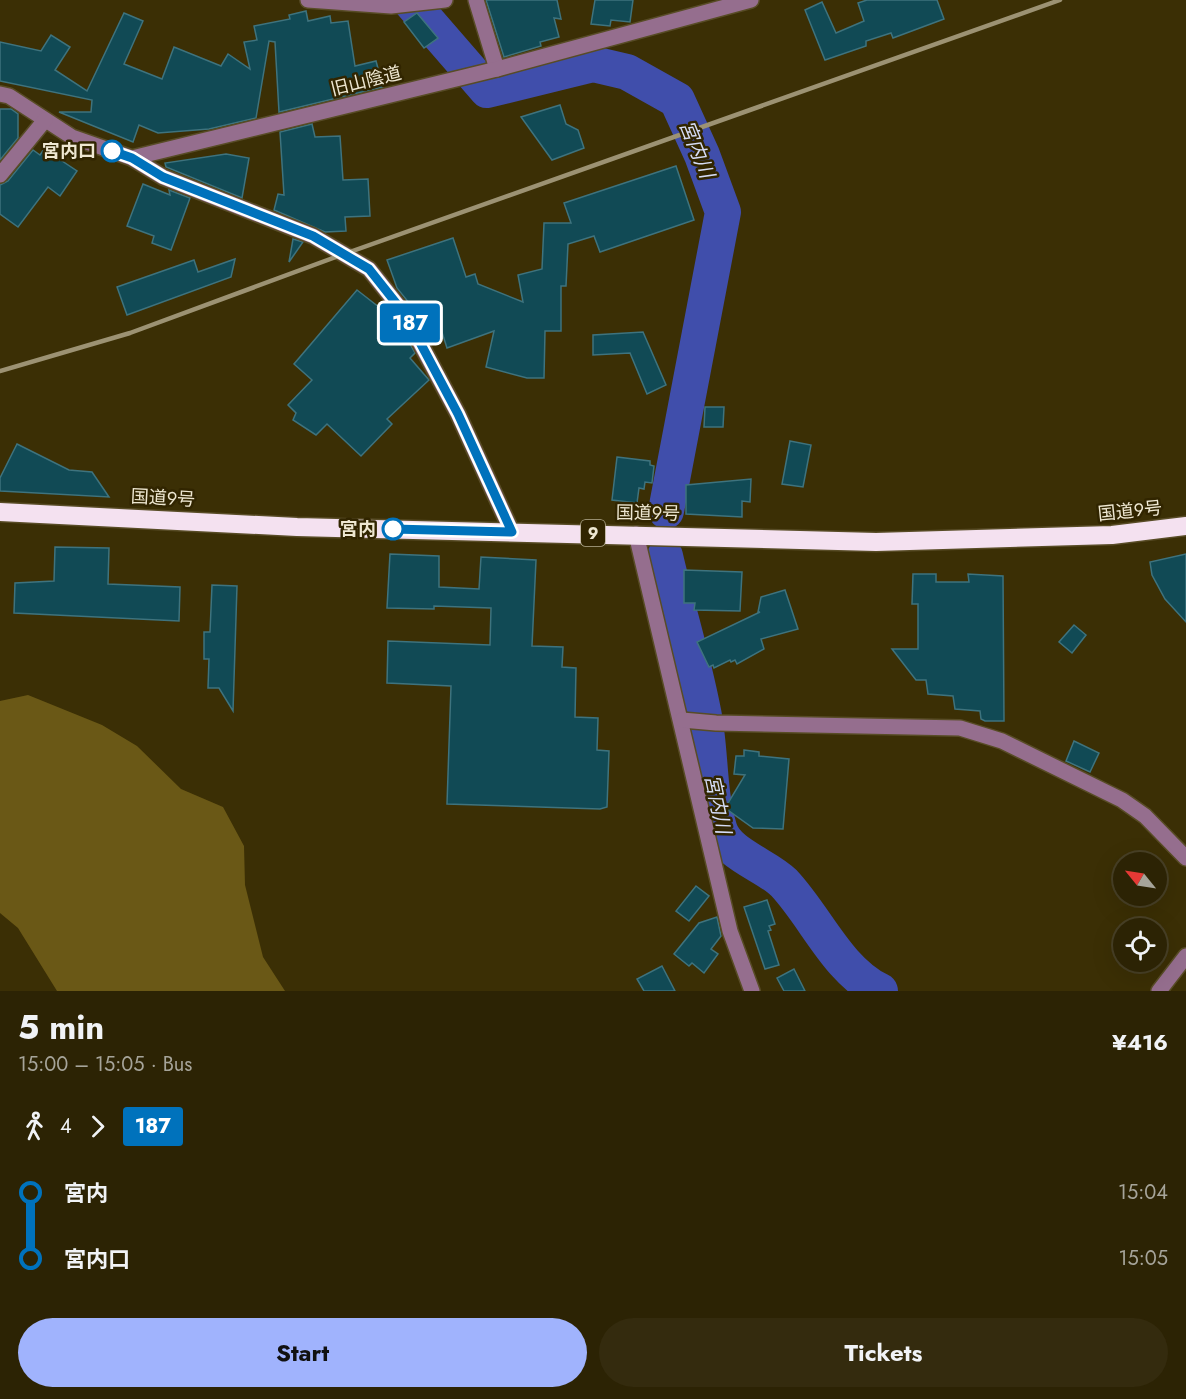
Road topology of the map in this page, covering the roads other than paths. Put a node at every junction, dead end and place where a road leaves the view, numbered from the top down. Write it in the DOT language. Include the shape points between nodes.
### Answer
graph roads {
  1 [pos="308,0"];
  2 [pos="445,0"];
  3 [pos="476,0"];
  4 [pos="751,0"];
  5 [pos="497,69"];
  6 [pos="0,94"];
  7 [pos="45,120"];
  8 [pos="132,158"];
  9 [pos="0,175"];
  10 [pos="0,512"];
  11 [pos="1186,526"];
  12 [pos="512,532"];
  13 [pos="636,534"];
  14 [pos="682,720"];
  15 [pos="1186,858"];
  16 [pos="1186,956"];
  17 [pos="752,991"];
  18 [pos="1159,991"];
  1 -- 2 [label="street" via="391,6"];
  3 -- 5 [label="street"];
  4 -- 5 [label="street, 旧山陰道"];
  5 -- 8 [label="street, 旧山陰道"];
  6 -- 7 [label="street"];
  7 -- 8 [label="street" via="72,137"];
  7 -- 9 [label="street"];
  8 -- 12 [label="street" via="163,177 313,236 369,269 415,333 458,414"];
  10 -- 12 [label="highway, 国道9号 / 9" via="297,527"];
  11 -- 13 [label="highway, 国道9号 / 9" via="1003,541 876,542"];
  12 -- 13 [label="highway, 国道9号 / 9"];
  13 -- 14 [label="street"];
  14 -- 15 [label="street" via="976,731 1122,800 1145,816"];
  14 -- 17 [label="street" via="730,931"];
  16 -- 18 [label="street"];
}
